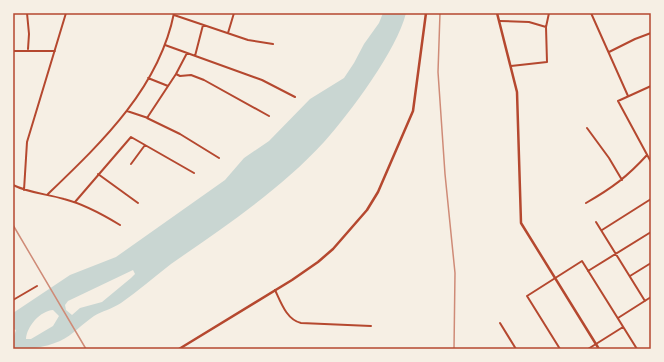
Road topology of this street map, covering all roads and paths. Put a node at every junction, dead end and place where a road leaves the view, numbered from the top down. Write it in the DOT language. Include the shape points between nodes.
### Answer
graph roads {
  1 [pos="27,13"];
  2 [pos="66,13"];
  3 [pos="234,13"];
  4 [pos="426,13"];
  5 [pos="498,13"];
  6 [pos="549,13"];
  7 [pos="591,13"];
  8 [pos="174,14"];
  9 [pos="500,21"];
  10 [pos="203,25"];
  11 [pos="546,27"];
  12 [pos="228,33"];
  13 [pos="651,33"];
  14 [pos="273,44"];
  15 [pos="165,45"];
  16 [pos="28,49"];
  17 [pos="13,51"];
  18 [pos="55,51"];
  19 [pos="609,52"];
  20 [pos="187,53"];
  21 [pos="195,56"];
  22 [pos="511,66"];
  23 [pos="176,74"];
  24 [pos="148,78"];
  25 [pos="168,86"];
  26 [pos="651,86"];
  27 [pos="628,96"];
  28 [pos="295,97"];
  29 [pos="127,111"];
  30 [pos="269,116"];
  31 [pos="149,119"];
  32 [pos="587,128"];
  33 [pos="145,145"];
  34 [pos="647,155"];
  35 [pos="219,158"];
  36 [pos="651,162"];
  37 [pos="131,164"];
  38 [pos="194,173"];
  39 [pos="98,174"];
  40 [pos="622,180"];
  41 [pos="13,185"];
  42 [pos="24,190"];
  43 [pos="47,195"];
  44 [pos="651,199"];
  45 [pos="75,202"];
  46 [pos="138,203"];
  47 [pos="586,203"];
  48 [pos="596,222"];
  49 [pos="120,225"];
  50 [pos="602,230"];
  51 [pos="651,232"];
  52 [pos="616,253"];
  53 [pos="651,263"];
  54 [pos="588,271"];
  55 [pos="630,276"];
  56 [pos="554,278"];
  57 [pos="37,286"];
  58 [pos="275,290"];
  59 [pos="651,297"];
  60 [pos="13,300"];
  61 [pos="645,301"];
  62 [pos="618,318"];
  63 [pos="500,323"];
  64 [pos="371,326"];
  65 [pos="623,327"];
  66 [pos="596,344"];
  67 [pos="181,348"];
  68 [pos="516,349"];
  69 [pos="560,349"];
  70 [pos="588,349"];
  71 [pos="599,349"];
  72 [pos="637,349"];
  1 -- 16 [label="street" via="30,34"];
  2 -- 18 [label="street"];
  3 -- 12 [label="street"];
  4 -- 58 [label="street" via="413,111 378,192 367,210 333,249"];
  5 -- 9 [label="street"];
  6 -- 11 [label="street"];
  7 -- 19 [label="street"];
  8 -- 10 [label="street"];
  8 -- 15 [label="street"];
  9 -- 11 [label="street" via="529,22"];
  9 -- 22 [label="street"];
  10 -- 12 [label="street"];
  10 -- 21 [label="street"];
  11 -- 22 [label="street" via="547,62"];
  12 -- 14 [label="street" via="248,40"];
  13 -- 19 [label="street"];
  15 -- 20 [label="street"];
  15 -- 24 [label="street"];
  16 -- 17 [label="street"];
  16 -- 18 [label="street"];
  18 -- 42 [label="street" via="27,142"];
  19 -- 27 [label="street"];
  20 -- 21 [label="street"];
  20 -- 23 [label="street"];
  21 -- 28 [label="street" via="262,80"];
  22 -- 56 [label="street" via="516,92 520,217 525,231"];
  23 -- 25 [label="street"];
  23 -- 30 [label="street" via="191,75 204,80"];
  24 -- 25 [label="street"];
  24 -- 29 [label="street"];
  25 -- 31 [label="street" via="147,118"];
  26 -- 27 [label="street"];
  27 -- 34 [label="street" via="618,101"];
  29 -- 31 [label="street"];
  29 -- 43 [label="street" via="90,154"];
  31 -- 35 [label="street"];
  32 -- 40 [label="street"];
  33 -- 37 [label="street"];
  33 -- 38 [label="street"];
  33 -- 39 [label="street" via="131,137"];
  34 -- 36 [label="street"];
  34 -- 40 [label="street"];
  39 -- 45 [label="street"];
  39 -- 46 [label="street"];
  40 -- 47 [label="street"];
  41 -- 42 [label="street"];
  42 -- 43 [label="street"];
  43 -- 45 [label="street"];
  44 -- 50 [label="street"];
  45 -- 49 [label="street"];
  48 -- 50 [label="street"];
  50 -- 52 [label="street"];
  51 -- 52 [label="street"];
  52 -- 54 [label="street"];
  52 -- 55 [label="street"];
  53 -- 55 [label="street"];
  54 -- 56 [label="street" via="582,261"];
  54 -- 62 [label="street"];
  55 -- 61 [label="street"];
  56 -- 66 [label="street"];
  56 -- 69 [label="street" via="527,296"];
  57 -- 60 [label="street"];
  58 -- 64 [label="street" via="294,321 306,324"];
  58 -- 67 [label="street"];
  59 -- 61 [label="street"];
  61 -- 62 [label="street"];
  62 -- 65 [label="street"];
  63 -- 68 [label="street"];
  65 -- 66 [label="street"];
  65 -- 72 [label="street"];
  66 -- 70 [label="street"];
  66 -- 71 [label="street"];
}
